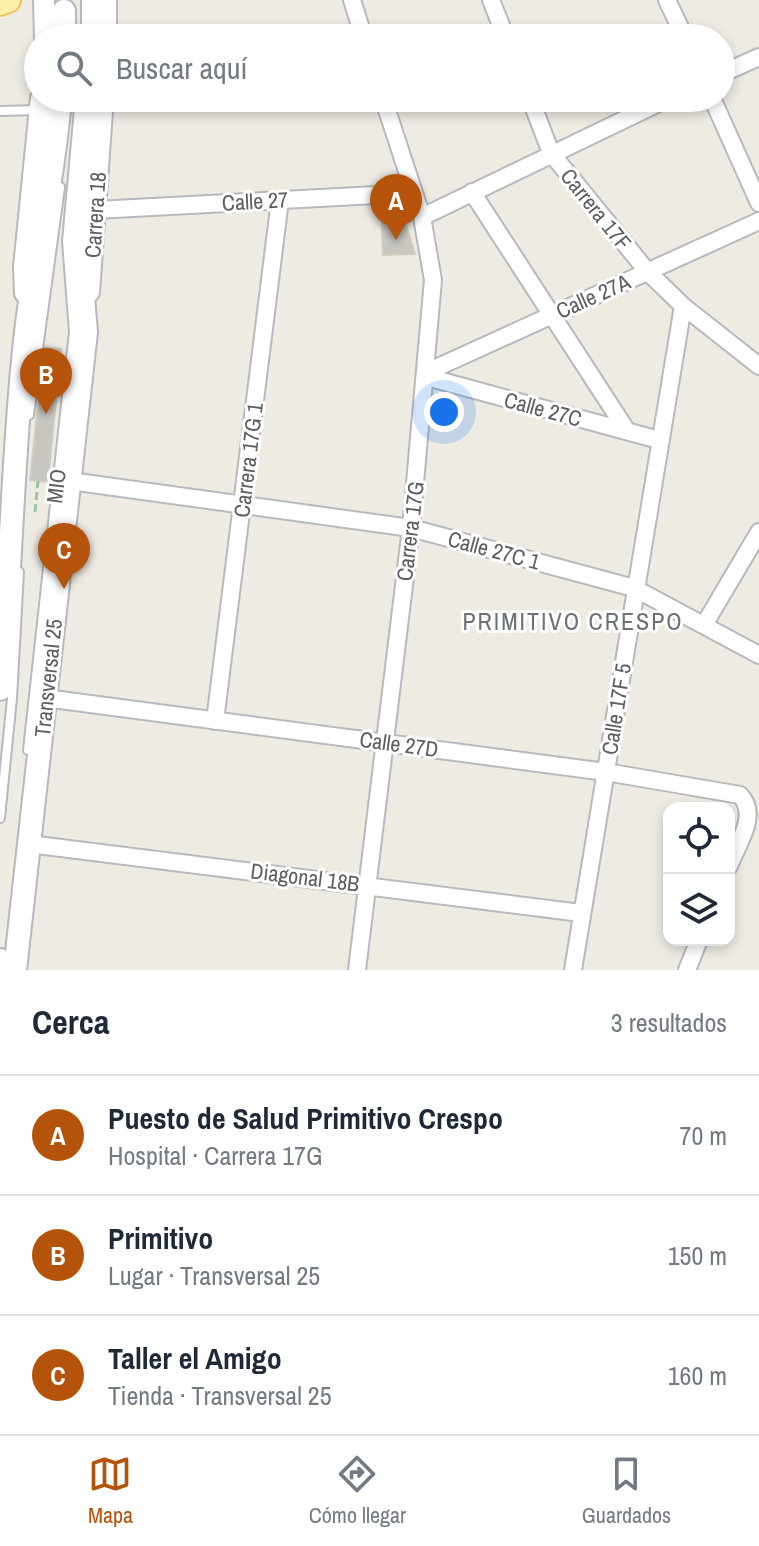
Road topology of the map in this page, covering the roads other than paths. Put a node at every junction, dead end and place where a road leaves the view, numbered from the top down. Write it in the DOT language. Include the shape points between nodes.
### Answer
graph roads {
  1 [pos="8,0"];
  2 [pos="106,0"];
  3 [pos="352,0"];
  4 [pos="491,0"];
  5 [pos="667,0"];
  6 [pos="0,3"];
  7 [pos="72,4"];
  8 [pos="56,24"];
  9 [pos="67,24"];
  10 [pos="73,24"];
  11 [pos="78,24"];
  12 [pos="84,24"];
  13 [pos="106,24"];
  14 [pos="360,24"];
  15 [pos="500,24"];
  16 [pos="678,24"];
  17 [pos="759,57"];
  18 [pos="735,68"];
  19 [pos="24,106"];
  20 [pos="0,111"];
  21 [pos="46,112"];
  22 [pos="47,112"];
  23 [pos="67,112"];
  24 [pos="79,112"];
  25 [pos="91,112"];
  26 [pos="102,112"];
  27 [pos="388,112"];
  28 [pos="535,112"];
  29 [pos="639,112"];
  30 [pos="718,112"];
  31 [pos="551,153"];
  32 [pos="472,192"];
  33 [pos="414,193"];
  34 [pos="280,200"];
  35 [pos="759,203"];
  36 [pos="96,210"];
  37 [pos="422,217"];
  38 [pos="759,221"];
  39 [pos="81,243"];
  40 [pos="647,271"];
  41 [pos="683,306"];
  42 [pos="552,314"];
  43 [pos="26,329"];
  44 [pos="86,332"];
  45 [pos="759,366"];
  46 [pos="427,374"];
  47 [pos="627,431"];
  48 [pos="659,440"];
  49 [pos="8,441"];
  50 [pos="70,481"];
  51 [pos="242,504"];
  52 [pos="411,528"];
  53 [pos="759,532"];
  54 [pos="634,588"];
  55 [pos="704,625"];
  56 [pos="759,655"];
  57 [pos="0,689"];
  58 [pos="45,698"];
  59 [pos="215,721"];
  60 [pos="385,742"];
  61 [pos="606,772"];
  62 [pos="0,818"];
  63 [pos="29,844"];
  64 [pos="735,851"];
  65 [pos="367,884"];
  66 [pos="581,913"];
  67 [pos="697,946"];
  68 [pos="7,967"];
  69 [pos="357,970"];
  70 [pos="573,970"];
  71 [pos="687,970"];
  1 -- 6 [label="main road"];
  2 -- 13 [label="street"];
  3 -- 14 [label="street"];
  4 -- 15 [label="street"];
  5 -- 16 [label="street"];
  7 -- 8 [label="street"];
  7 -- 9 [label="main road"];
  7 -- 10 [label="lane"];
  7 -- 11 [label="lane"];
  7 -- 12 [label="main road"];
  17 -- 18 [label="street"];
  19 -- 20 [label="lane"];
  21 -- 43 [label="street" via="24,267"];
  22 -- 43 [label="main road" via="43,239"];
  23 -- 62 [label="lane, MIO" via="25,453 17,637"];
  24 -- 68 [label="lane, MIO" via="67,241 74,332"];
  25 -- 39 [label="main road, Carrera 18"];
  26 -- 36 [label="street, Carrera 18"];
  27 -- 33 [label="street, Carrera 17G"];
  28 -- 31 [label="street, Carrera 17F"];
  29 -- 31 [label="street"];
  30 -- 35 [label="street"];
  31 -- 32 [label="street"];
  31 -- 40 [label="street, Carrera 17F"];
  32 -- 37 [label="street"];
  32 -- 42 [label="street"];
  33 -- 34 [label="street, Calle 27"];
  33 -- 37 [label="street, Carrera 17G"];
  34 -- 36 [label="street, Calle 27"];
  34 -- 51 [label="street, Carrera 17G 1"];
  36 -- 44 [label="street, Carrera 18"];
  37 -- 46 [label="street, Carrera 17G" via="433,268"];
  38 -- 40 [label="street, Calle 27A"];
  39 -- 44 [label="main road, Transversal 25"];
  40 -- 41 [label="street, Carrera 17F"];
  40 -- 42 [label="street, Calle 27A"];
  41 -- 45 [label="street, Carrera 17F"];
  41 -- 48 [label="street, Calle 17F 5"];
  42 -- 46 [label="street, Calle 27A"];
  42 -- 47 [label="street"];
  43 -- 49 [label="main road"];
  44 -- 50 [label="main road, Transversal 25"];
  46 -- 47 [label="street, Calle 27C"];
  46 -- 52 [label="street, Carrera 17G"];
  47 -- 48 [label="street, Calle 27C"];
  48 -- 54 [label="street, Calle 17F 5"];
  49 -- 57 [label="main road"];
  50 -- 51 [label="street, Calle 27C 1"];
  50 -- 58 [label="main road, Transversal 25"];
  51 -- 52 [label="street, Calle 27C 1"];
  51 -- 59 [label="street, Carrera 17G 1"];
  52 -- 54 [label="street, Calle 27C 1"];
  52 -- 60 [label="street, Carrera 17G"];
  53 -- 55 [label="street"];
  54 -- 55 [label="street, Calle 27C 1"];
  54 -- 61 [label="street, Calle 17F 5"];
  55 -- 56 [label="street, Calle 27C 1"];
  58 -- 59 [label="street, Calle 27D"];
  58 -- 63 [label="main road, Transversal 25"];
  59 -- 60 [label="street, Calle 27D"];
  60 -- 61 [label="street, Calle 27D"];
  60 -- 65 [label="street, Carrera 17G"];
  61 -- 64 [label="street, Calle 27D" via="740,795 750,814"];
  61 -- 66 [label="street, Calle 17F 5"];
  63 -- 65 [label="street, Diagonal 18B"];
  63 -- 68 [label="main road, Transversal 25"];
  65 -- 66 [label="street, Diagonal 18B"];
  65 -- 69 [label="street, Carrera 17G"];
  66 -- 70 [label="street, Calle 17F 5"];
  67 -- 71 [label="street"];
}
